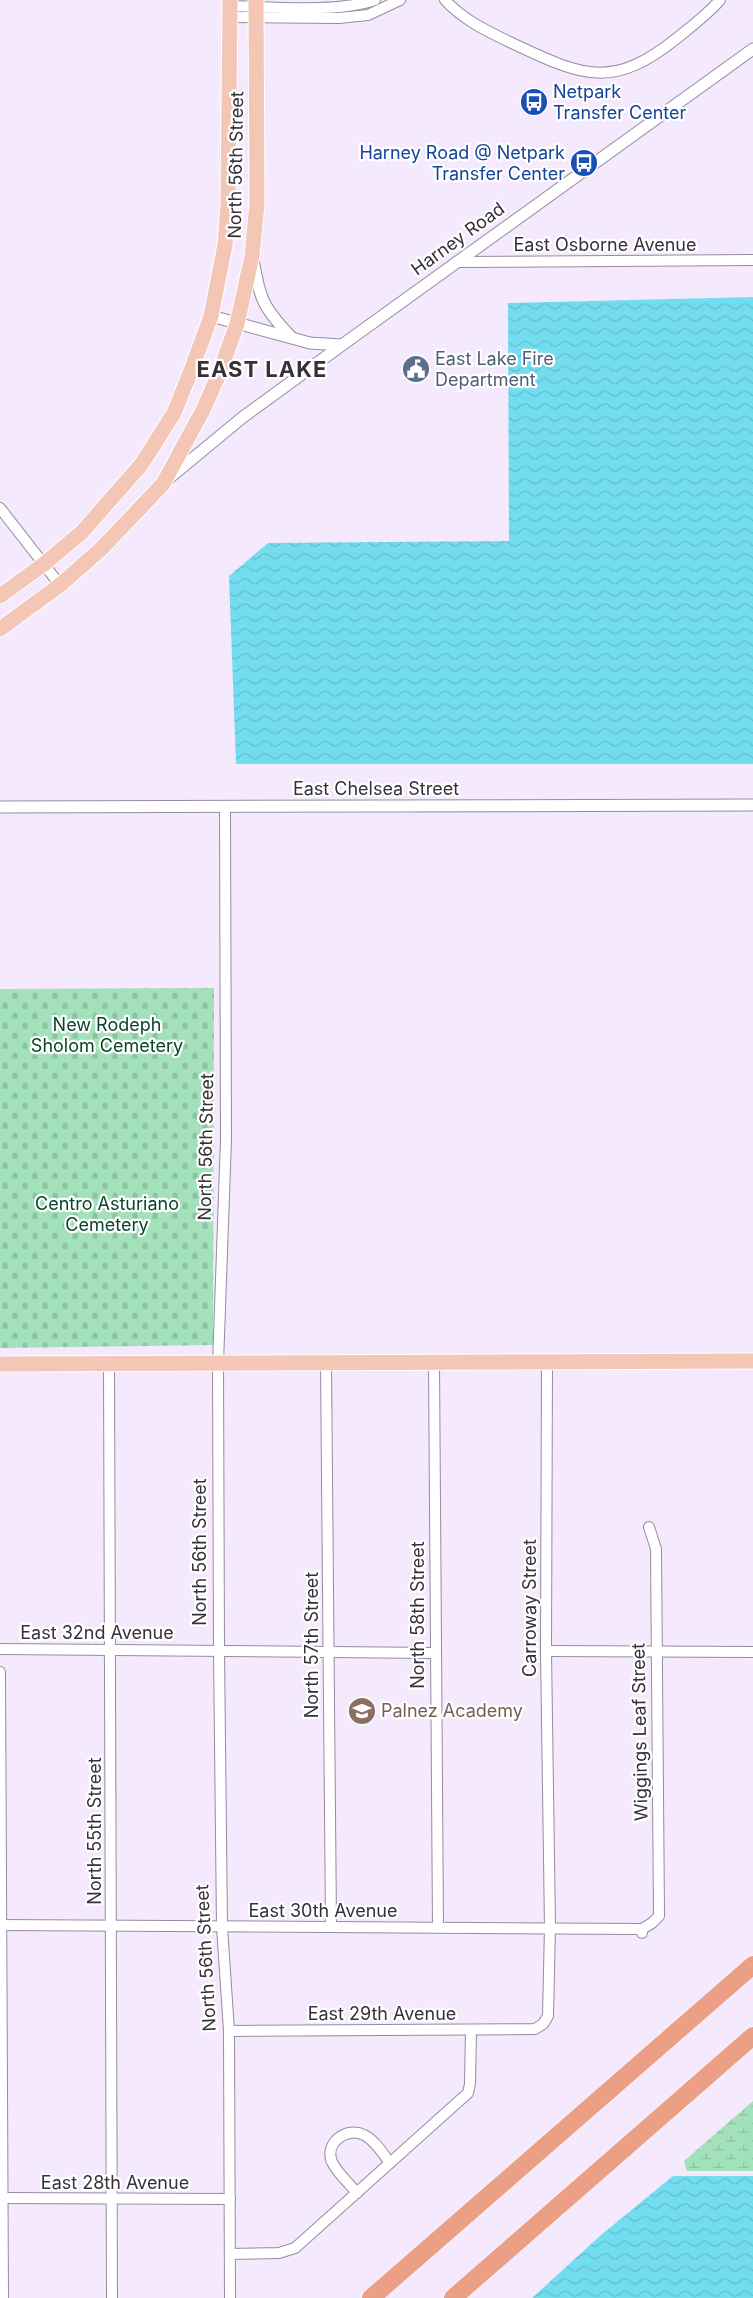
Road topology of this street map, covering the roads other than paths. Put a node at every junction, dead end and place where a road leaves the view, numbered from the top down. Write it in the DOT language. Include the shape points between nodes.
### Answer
graph roads {
  1 [pos="375,0"];
  2 [pos="400,0"];
  3 [pos="445,0"];
  4 [pos="720,0"];
  5 [pos="230,8"];
  6 [pos="256,8"];
  7 [pos="753,49"];
  8 [pos="252,256"];
  9 [pos="753,260"];
  10 [pos="456,262"];
  11 [pos="211,316"];
  12 [pos="237,324"];
  13 [pos="291,337"];
  14 [pos="342,344"];
  15 [pos="163,484"];
  16 [pos="0,508"];
  17 [pos="44,564"];
  18 [pos="60,585"];
  19 [pos="0,596"];
  20 [pos="0,628"];
  21 [pos="753,805"];
  22 [pos="0,807"];
  23 [pos="224,807"];
  24 [pos="753,1361"];
  25 [pos="547,1362"];
  26 [pos="326,1363"];
  27 [pos="434,1363"];
  28 [pos="0,1364"];
  29 [pos="109,1364"];
  30 [pos="218,1364"];
  31 [pos="649,1527"];
  32 [pos="110,1648"];
  33 [pos="0,1649"];
  34 [pos="219,1650"];
  35 [pos="546,1651"];
  36 [pos="655,1651"];
  37 [pos="753,1652"];
  38 [pos="329,1653"];
  39 [pos="434,1653"];
  40 [pos="0,1672"];
  41 [pos="0,1925"];
  42 [pos="111,1925"];
  43 [pos="331,1926"];
  44 [pos="222,1927"];
  45 [pos="438,1927"];
  46 [pos="550,1927"];
  47 [pos="642,1931"];
  48 [pos="753,1965"];
  49 [pos="536,2029"];
  50 [pos="471,2030"];
  51 [pos="229,2031"];
  52 [pos="753,2036"];
  53 [pos="390,2163"];
  54 [pos="357,2192"];
  55 [pos="1,2198"];
  56 [pos="230,2199"];
  57 [pos="112,2200"];
  58 [pos="230,2254"];
  59 [pos="3,2298"];
  60 [pos="112,2298"];
  61 [pos="230,2298"];
  62 [pos="371,2298"];
  63 [pos="453,2298"];
  1 -- 6 [label="street" via="359,6"];
  2 -- 6 [label="street" via="368,16 339,18"];
  3 -- 4 [label="street" via="495,35 571,69 593,74 636,66 665,48"];
  5 -- 6 [label="street"];
  5 -- 11 [label="main road, North 56th Street" via="226,246"];
  6 -- 8 [label="main road, North 56th Street" via="257,203"];
  7 -- 10 [label="street, Harney Road"];
  8 -- 12 [label="main road, North 56th Street"];
  8 -- 13 [label="street" via="262,302 267,312"];
  9 -- 10 [label="street, East Osborne Avenue"];
  10 -- 14 [label="street, Harney Road"];
  11 -- 12 [label="street"];
  11 -- 17 [label="main road, North 56th Street" via="174,413 141,465 82,532"];
  12 -- 13 [label="street"];
  12 -- 15 [label="main road, North 56th Street" via="207,401"];
  13 -- 14 [label="street" via="310,343"];
  14 -- 15 [label="street, Harney Road" via="243,417"];
  15 -- 18 [label="main road, North 56th Street" via="101,549"];
  16 -- 17 [label="street"];
  17 -- 18 [label="street"];
  17 -- 19 [label="main road, North 56th Street"];
  18 -- 20 [label="main road, North 56th Street"];
  21 -- 23 [label="street, East Chelsea Street"];
  22 -- 23 [label="street, East Chelsea Street"];
  23 -- 30 [label="street, North 56th Street" via="226,1140"];
  24 -- 25 [label="main road"];
  25 -- 27 [label="main road"];
  25 -- 35 [label="street, Carroway Street"];
  26 -- 27 [label="main road"];
  26 -- 30 [label="main road"];
  26 -- 38 [label="street, North 57th Street"];
  27 -- 39 [label="street, North 58th Street"];
  28 -- 29 [label="main road"];
  29 -- 30 [label="main road"];
  29 -- 32 [label="street, North 55th Street"];
  30 -- 34 [label="street, North 56th Street"];
  31 -- 36 [label="street, Wiggings Leaf Street" via="656,1549"];
  32 -- 33 [label="street, East 32nd Avenue"];
  32 -- 34 [label="street, East 32nd Avenue"];
  32 -- 42 [label="street, North 55th Street"];
  34 -- 38 [label="street, East 32nd Avenue"];
  34 -- 44 [label="street, North 56th Street"];
  35 -- 36 [label="street"];
  35 -- 46 [label="street, Carroway Street"];
  36 -- 37 [label="street"];
  36 -- 47 [label="street, Wiggings Leaf Street" via="659,1916"];
  38 -- 39 [label="street, East 32nd Avenue"];
  38 -- 43 [label="street, North 57th Street"];
  39 -- 45 [label="street, North 58th Street"];
  40 -- 41 [label="street"];
  41 -- 42 [label="street, East 30th Avenue"];
  41 -- 55 [label="street"];
  42 -- 44 [label="street, East 30th Avenue"];
  42 -- 57 [label="street, North 55th Street"];
  43 -- 44 [label="street, East 30th Avenue"];
  43 -- 45 [label="street, East 30th Avenue"];
  44 -- 51 [label="street, North 56th Street"];
  45 -- 46 [label="street, East 30th Avenue"];
  46 -- 47 [label="street, East 30th Avenue"];
  46 -- 49 [label="street, Carroway Street" via="548,2016"];
  48 -- 62 [label="highway"];
  49 -- 50 [label="street, East 29th Avenue"];
  50 -- 51 [label="street, East 29th Avenue"];
  50 -- 53 [label="street" via="468,2093"];
  51 -- 56 [label="street, North 56th Street"];
  52 -- 63 [label="highway"];
  53 -- 54 [label="street"];
  53 -- 54 [label="street" via="363,2134 348,2132 341,2136 332,2147 332,2162"];
  54 -- 58 [label="street" via="295,2248 279,2253"];
  55 -- 57 [label="street, East 28th Avenue"];
  55 -- 59 [label="street"];
  56 -- 57 [label="street, East 28th Avenue"];
  56 -- 58 [label="street, North 56th Street"];
  57 -- 60 [label="street, North 55th Street"];
  58 -- 61 [label="street, North 56th Street"];
}
